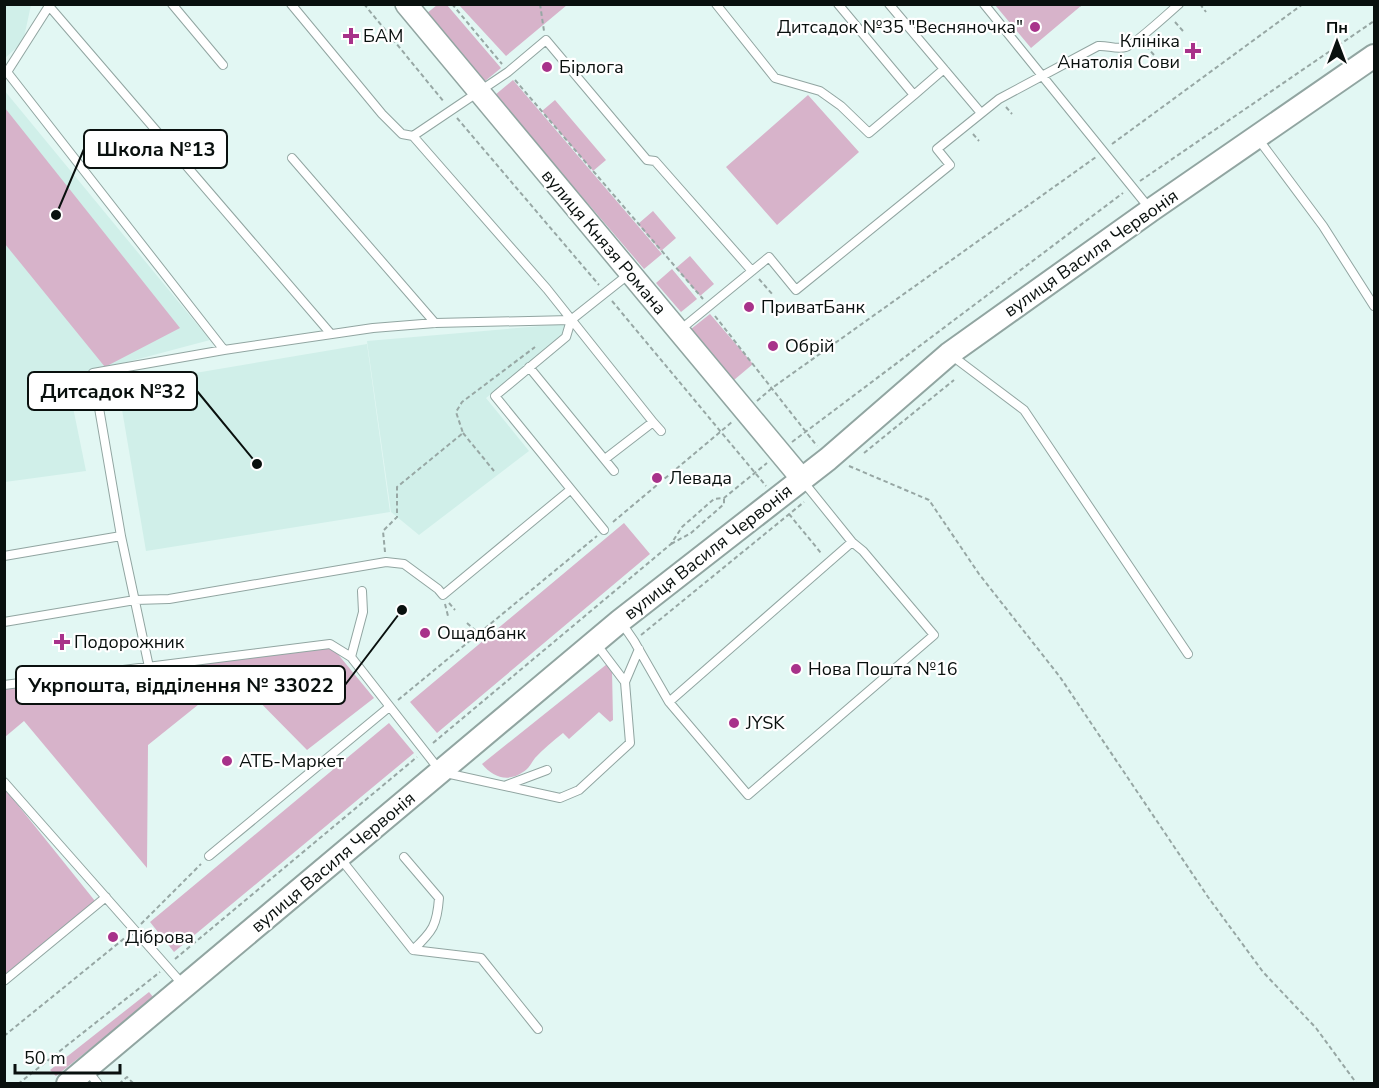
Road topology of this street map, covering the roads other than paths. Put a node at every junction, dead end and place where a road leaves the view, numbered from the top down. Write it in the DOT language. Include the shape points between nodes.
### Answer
graph roads {
  1 [pos="172,4"];
  2 [pos="291,4"];
  3 [pos="406,4"];
  4 [pos="716,4"];
  5 [pos="838,4"];
  6 [pos="890,4"];
  7 [pos="984,4"];
  8 [pos="1179,4"];
  9 [pos="49,5"];
  10 [pos="1374,56"];
  11 [pos="223,65"];
  12 [pos="944,69"];
  13 [pos="6,73"];
  14 [pos="1042,76"];
  15 [pos="478,92"];
  16 [pos="914,95"];
  17 [pos="981,113"];
  18 [pos="412,136"];
  19 [pos="1257,137"];
  20 [pos="292,158"];
  21 [pos="1151,210"];
  22 [pos="752,271"];
  23 [pos="630,273"];
  24 [pos="1374,306"];
  25 [pos="571,320"];
  26 [pos="435,323"];
  27 [pos="678,331"];
  28 [pos="331,334"];
  29 [pos="224,350"];
  30 [pos="949,354"];
  31 [pos="530,368"];
  32 [pos="653,422"];
  33 [pos="661,431"];
  34 [pos="605,459"];
  35 [pos="614,471"];
  36 [pos="808,487"];
  37 [pos="570,490"];
  38 [pos="604,530"];
  39 [pos="121,536"];
  40 [pos="852,542"];
  41 [pos="4,556"];
  42 [pos="362,591"];
  43 [pos="135,600"];
  44 [pos="620,621"];
  45 [pos="4,622"];
  46 [pos="595,642"];
  47 [pos="639,649"];
  48 [pos="1188,654"];
  49 [pos="351,657"];
  50 [pos="149,667"];
  51 [pos="625,682"];
  52 [pos="4,685"];
  53 [pos="669,702"];
  54 [pos="388,708"];
  55 [pos="547,770"];
  56 [pos="441,772"];
  57 [pos="4,782"];
  58 [pos="569,783"];
  59 [pos="505,786"];
  60 [pos="576,792"];
  61 [pos="209,856"];
  62 [pos="404,856"];
  63 [pos="339,857"];
  64 [pos="106,897"];
  65 [pos="412,950"];
  66 [pos="4,981"];
  67 [pos="185,987"];
  68 [pos="538,1029"];
  69 [pos="92,1076"];
  70 [pos="68,1083"];
  1 -- 11 [label="lane"];
  2 -- 18 [label="lane" via="388,121 402,134"];
  3 -- 15 [label="street, вулиця Князя Романа"];
  4 -- 16 [label="lane" via="775,78 820,91 869,133"];
  5 -- 16 [label="lane"];
  6 -- 12 [label="lane"];
  7 -- 14 [label="lane"];
  8 -- 14 [label="lane" via="1127,47 1098,46"];
  9 -- 13 [label="lane"];
  9 -- 28 [label="lane"];
  10 -- 19 [label="main road, вулиця Василя Червонія"];
  12 -- 16 [label="lane"];
  12 -- 17 [label="lane"];
  13 -- 29 [label="lane"];
  14 -- 17 [label="lane"];
  14 -- 21 [label="lane"];
  15 -- 18 [label="lane"];
  15 -- 22 [label="lane" via="546,40 647,160 655,160"];
  15 -- 23 [label="street, вулиця Князя Романа"];
  17 -- 22 [label="lane" via="937,149 950,165 796,290 769,257"];
  18 -- 25 [label="lane"];
  19 -- 21 [label="main road, вулиця Василя Червонія"];
  19 -- 24 [label="lane" via="1323,226"];
  20 -- 26 [label="lane"];
  21 -- 30 [label="main road, вулиця Василя Червонія"];
  22 -- 27 [label="lane"];
  23 -- 25 [label="lane"];
  23 -- 27 [label="street, вулиця Князя Романа"];
  25 -- 26 [label="lane"];
  25 -- 31 [label="lane" via="566,337"];
  25 -- 32 [label="lane"];
  26 -- 28 [label="lane"];
  27 -- 36 [label="street, вулиця Князя Романа"];
  28 -- 29 [label="lane"];
  29 -- 39 [label="lane" via="93,373"];
  30 -- 36 [label="main road, вулиця Василя Червонія" via="828,459"];
  30 -- 48 [label="lane" via="1024,410"];
  31 -- 34 [label="lane"];
  31 -- 37 [label="lane" via="495,396"];
  32 -- 33 [label="lane"];
  32 -- 34 [label="lane"];
  34 -- 35 [label="lane"];
  36 -- 40 [label="lane"];
  36 -- 44 [label="main road, вулиця Василя Червонія"];
  37 -- 38 [label="lane"];
  37 -- 43 [label="lane" via="443,595 404,564 386,562 169,599"];
  39 -- 41 [label="lane"];
  39 -- 43 [label="lane"];
  40 -- 53 [label="lane"];
  40 -- 53 [label="lane" via="934,635 748,795"];
  42 -- 49 [label="lane" via="363,612"];
  43 -- 45 [label="lane"];
  43 -- 50 [label="lane"];
  44 -- 46 [label="main road, вулиця Василя Червонія"];
  44 -- 47 [label="lane"];
  46 -- 51 [label="lane"];
  46 -- 56 [label="main road, вулиця Василя Червонія"];
  47 -- 51 [label="lane"];
  47 -- 53 [label="lane"];
  49 -- 50 [label="lane" via="330,644"];
  49 -- 54 [label="lane"];
  50 -- 52 [label="lane"];
  51 -- 60 [label="lane" via="630,742"];
  54 -- 56 [label="lane"];
  54 -- 61 [label="lane"];
  55 -- 59 [label="lane"];
  56 -- 59 [label="lane"];
  56 -- 63 [label="main road, вулиця Василя Червонія"];
  57 -- 64 [label="lane"];
  58 -- 60 [label="lane"];
  59 -- 60 [label="lane" via="560,798"];
  62 -- 65 [label="lane" via="439,898 437,919 426,938"];
  63 -- 65 [label="lane"];
  63 -- 67 [label="main road, вулиця Василя Червонія"];
  64 -- 66 [label="lane"];
  64 -- 67 [label="lane"];
  65 -- 68 [label="lane" via="481,958"];
  67 -- 69 [label="main road, вулиця Василя Червонія"];
  69 -- 70 [label="main road, вулиця Василя Червонія"];
}
